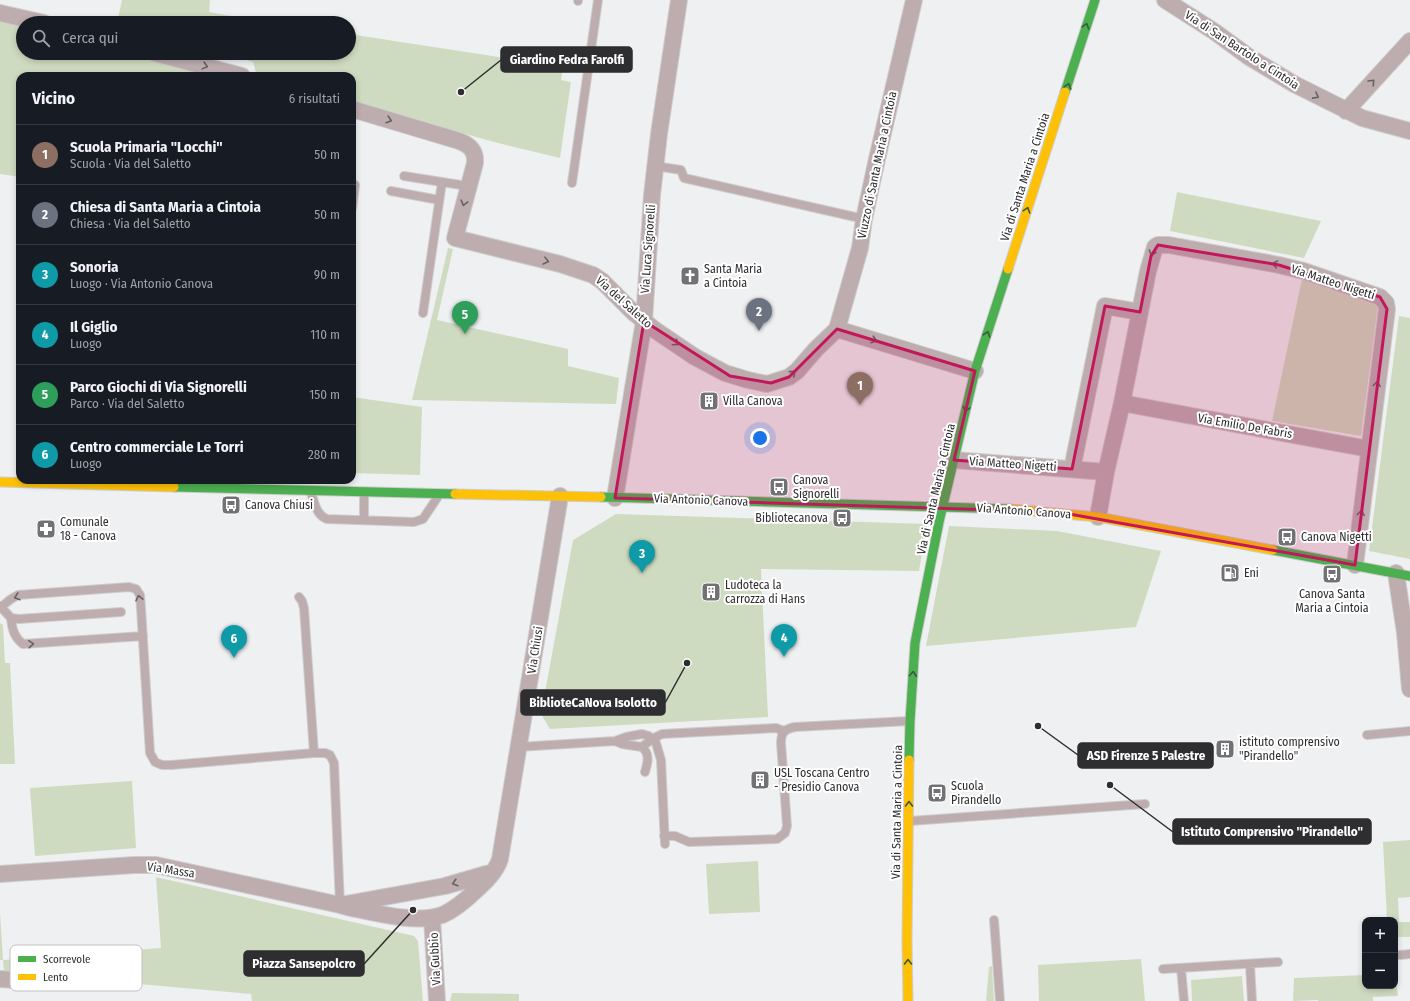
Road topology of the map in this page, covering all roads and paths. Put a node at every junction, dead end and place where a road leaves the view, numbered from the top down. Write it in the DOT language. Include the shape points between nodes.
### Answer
graph roads {
  1 [pos="598,0"];
  2 [pos="679,0"];
  3 [pos="914,0"];
  4 [pos="1095,0"];
  5 [pos="1165,0"];
  6 [pos="0,13"];
  7 [pos="16,17"];
  8 [pos="1410,40"];
  9 [pos="181,60"];
  10 [pos="227,72"];
  11 [pos="356,110"];
  12 [pos="1346,111"];
  13 [pos="1410,132"];
  14 [pos="655,166"];
  15 [pos="404,176"];
  16 [pos="442,182"];
  17 [pos="572,183"];
  18 [pos="461,185"];
  19 [pos="391,191"];
  20 [pos="439,200"];
  21 [pos="864,219"];
  22 [pos="1140,312"];
  23 [pos="423,313"];
  24 [pos="644,321"];
  25 [pos="837,329"];
  26 [pos="975,371"];
  27 [pos="1122,403"];
  28 [pos="1369,449"];
  29 [pos="954,460"];
  30 [pos="1072,469"];
  31 [pos="1106,472"];
  32 [pos="0,482"];
  33 [pos="16,482"];
  34 [pos="69,484"];
  35 [pos="311,484"];
  36 [pos="311,491"];
  37 [pos="364,492"];
  38 [pos="440,493"];
  39 [pos="560,496"];
  40 [pos="615,498"];
  41 [pos="942,507"];
  42 [pos="1098,517"];
  43 [pos="364,520"];
  44 [pos="1355,566"];
  45 [pos="1403,575"];
  46 [pos="299,597"];
  47 [pos="1,607"];
  48 [pos="121,612"];
  49 [pos="11,618"];
  50 [pos="143,636"];
  51 [pos="1410,689"];
  52 [pos="910,721"];
  53 [pos="784,731"];
  54 [pos="1410,731"];
  55 [pos="1367,735"];
  56 [pos="652,739"];
  57 [pos="615,741"];
  58 [pos="642,746"];
  59 [pos="518,747"];
  60 [pos="314,754"];
  61 [pos="645,772"];
  62 [pos="1145,804"];
  63 [pos="909,822"];
  64 [pos="493,872"];
  65 [pos="0,874"];
  66 [pos="340,904"];
  67 [pos="432,918"];
  68 [pos="994,920"];
  69 [pos="1410,954"];
  70 [pos="1400,955"];
  71 [pos="1278,962"];
  72 [pos="1250,964"];
  73 [pos="1181,968"];
  74 [pos="1163,969"];
  75 [pos="0,979"];
  76 [pos="10,980"];
  77 [pos="437,1001"];
  78 [pos="908,1001"];
  79 [pos="1000,1001"];
  80 [pos="1184,1001"];
  81 [pos="1252,1001"];
  1 -- 17 [label="lane"];
  2 -- 14 [label="street, Via Luca Signorelli"];
  3 -- 21 [label="street, Viuzzo di Santa Maria a Cintoia"];
  26 -- 4 [label="street, Via di Santa Maria a Cintoia, one-way"];
  5 -- 12 [label="street, Via di San Bartolo a Cintoia, one-way" via="1238,50 1294,84"];
  6 -- 7 [label="street"];
  12 -- 8 [label="street, one-way"];
  9 -- 10 [label="street, one-way"];
  11 -- 24 [label="street, Via del Saletto, one-way" via="469,146 475,163 455,238 560,264 593,275"];
  12 -- 13 [label="street, Via di San Bartolo a Cintoia"];
  14 -- 21 [label="lane" via="681,170 684,178"];
  14 -- 24 [label="street, Via Luca Signorelli"];
  15 -- 16 [label="lane"];
  16 -- 18 [label="lane"];
  16 -- 20 [label="lane"];
  19 -- 20 [label="lane"];
  20 -- 23 [label="lane"];
  21 -- 25 [label="street, Viuzzo di Santa Maria a Cintoia" via="860,248"];
  22 -- 27 [label="street, Via Matteo Nigetti"];
  28 -- 22 [label="street, Via Matteo Nigetti, one-way" via="1387,309 1386,303 1380,297 1298,269 1162,244 1153,250"];
  22 -- 30 [label="street, Via Matteo Nigetti" via="1105,306"];
  24 -- 25 [label="street, Via del Saletto, one-way" via="725,373 767,384 789,377 797,371 816,348"];
  24 -- 40 [label="street, Via Luca Signorelli"];
  25 -- 26 [label="street, one-way"];
  26 -- 29 [label="street, Via di Santa Maria a Cintoia, one-way"];
  27 -- 28 [label="street, Via Emilio De Fabris"];
  27 -- 31 [label="street, Via Matteo Nigetti"];
  44 -- 28 [label="street, Via Matteo Nigetti, one-way"];
  29 -- 30 [label="street, Via Matteo Nigetti"];
  29 -- 41 [label="street, Via di Santa Maria a Cintoia"];
  30 -- 31 [label="street, Via Matteo Nigetti"];
  31 -- 42 [label="street, Via Matteo Nigetti"];
  32 -- 33 [label="street, Via Antonio Canova"];
  34 -- 36 [label="street, Via Antonio Canova"];
  35 -- 36 [label="lane"];
  36 -- 37 [label="street, Via Antonio Canova"];
  36 -- 43 [label="lane" via="321,517"];
  37 -- 38 [label="street, Via Antonio Canova"];
  37 -- 43 [label="lane"];
  38 -- 39 [label="street, Via Antonio Canova"];
  38 -- 43 [label="lane" via="423,520 419,522"];
  39 -- 40 [label="street, Via Antonio Canova"];
  39 -- 59 [label="street, Via Chiusi"];
  40 -- 41 [label="street, Via Antonio Canova"];
  41 -- 42 [label="street, Via Antonio Canova" via="1022,509"];
  52 -- 41 [label="street, Via di Santa Maria a Cintoia, one-way" via="915,643"];
  42 -- 44 [label="street, Via Antonio Canova"];
  44 -- 45 [label="street, Via Antonio Canova"];
  45 -- 51 [label="street, Via Antonio Canova"];
  46 -- 60 [label="lane" via="304,608"];
  47 -- 49 [label="lane"];
  50 -- 47 [label="lane, one-way" via="140,595 136,588 18,596 11,598"];
  48 -- 49 [label="lane" via="32,619"];
  49 -- 50 [label="lane, one-way" via="16,639 23,644"];
  50 -- 60 [label="lane" via="150,753 155,762 171,765"];
  52 -- 53 [label="lane" via="795,727"];
  63 -- 52 [label="street, Via di Santa Maria a Cintoia, one-way"];
  53 -- 56 [label="lane" via="776,728 662,734"];
  53 -- 56 [label="lane" via="781,743 786,826 785,833 777,839 689,842 675,836 664,840 661,760 659,750"];
  54 -- 55 [label="lane"];
  56 -- 57 [label="lane" via="638,734"];
  56 -- 58 [label="lane"];
  57 -- 58 [label="lane"];
  57 -- 59 [label="lane"];
  58 -- 61 [label="lane" via="648,755"];
  59 -- 64 [label="street, Via Chiusi" via="502,852 499,864"];
  60 -- 66 [label="lane" via="330,755 334,764"];
  62 -- 63 [label="lane"];
  78 -- 63 [label="street, Via di Santa Maria a Cintoia, one-way"];
  64 -- 66 [label="street, one-way" via="438,887"];
  64 -- 67 [label="street, Via Chiusi" via="462,902 444,915"];
  65 -- 66 [label="street, Via Massa" via="156,865"];
  66 -- 67 [label="street, Via Massa" via="401,917"];
  67 -- 77 [label="street, Via Gubbio"];
  68 -- 79 [label="lane"];
  69 -- 70 [label="lane"];
  71 -- 72 [label="lane"];
  72 -- 73 [label="lane"];
  72 -- 81 [label="lane"];
  73 -- 74 [label="lane"];
  73 -- 80 [label="lane"];
  75 -- 76 [label="street"];
}
